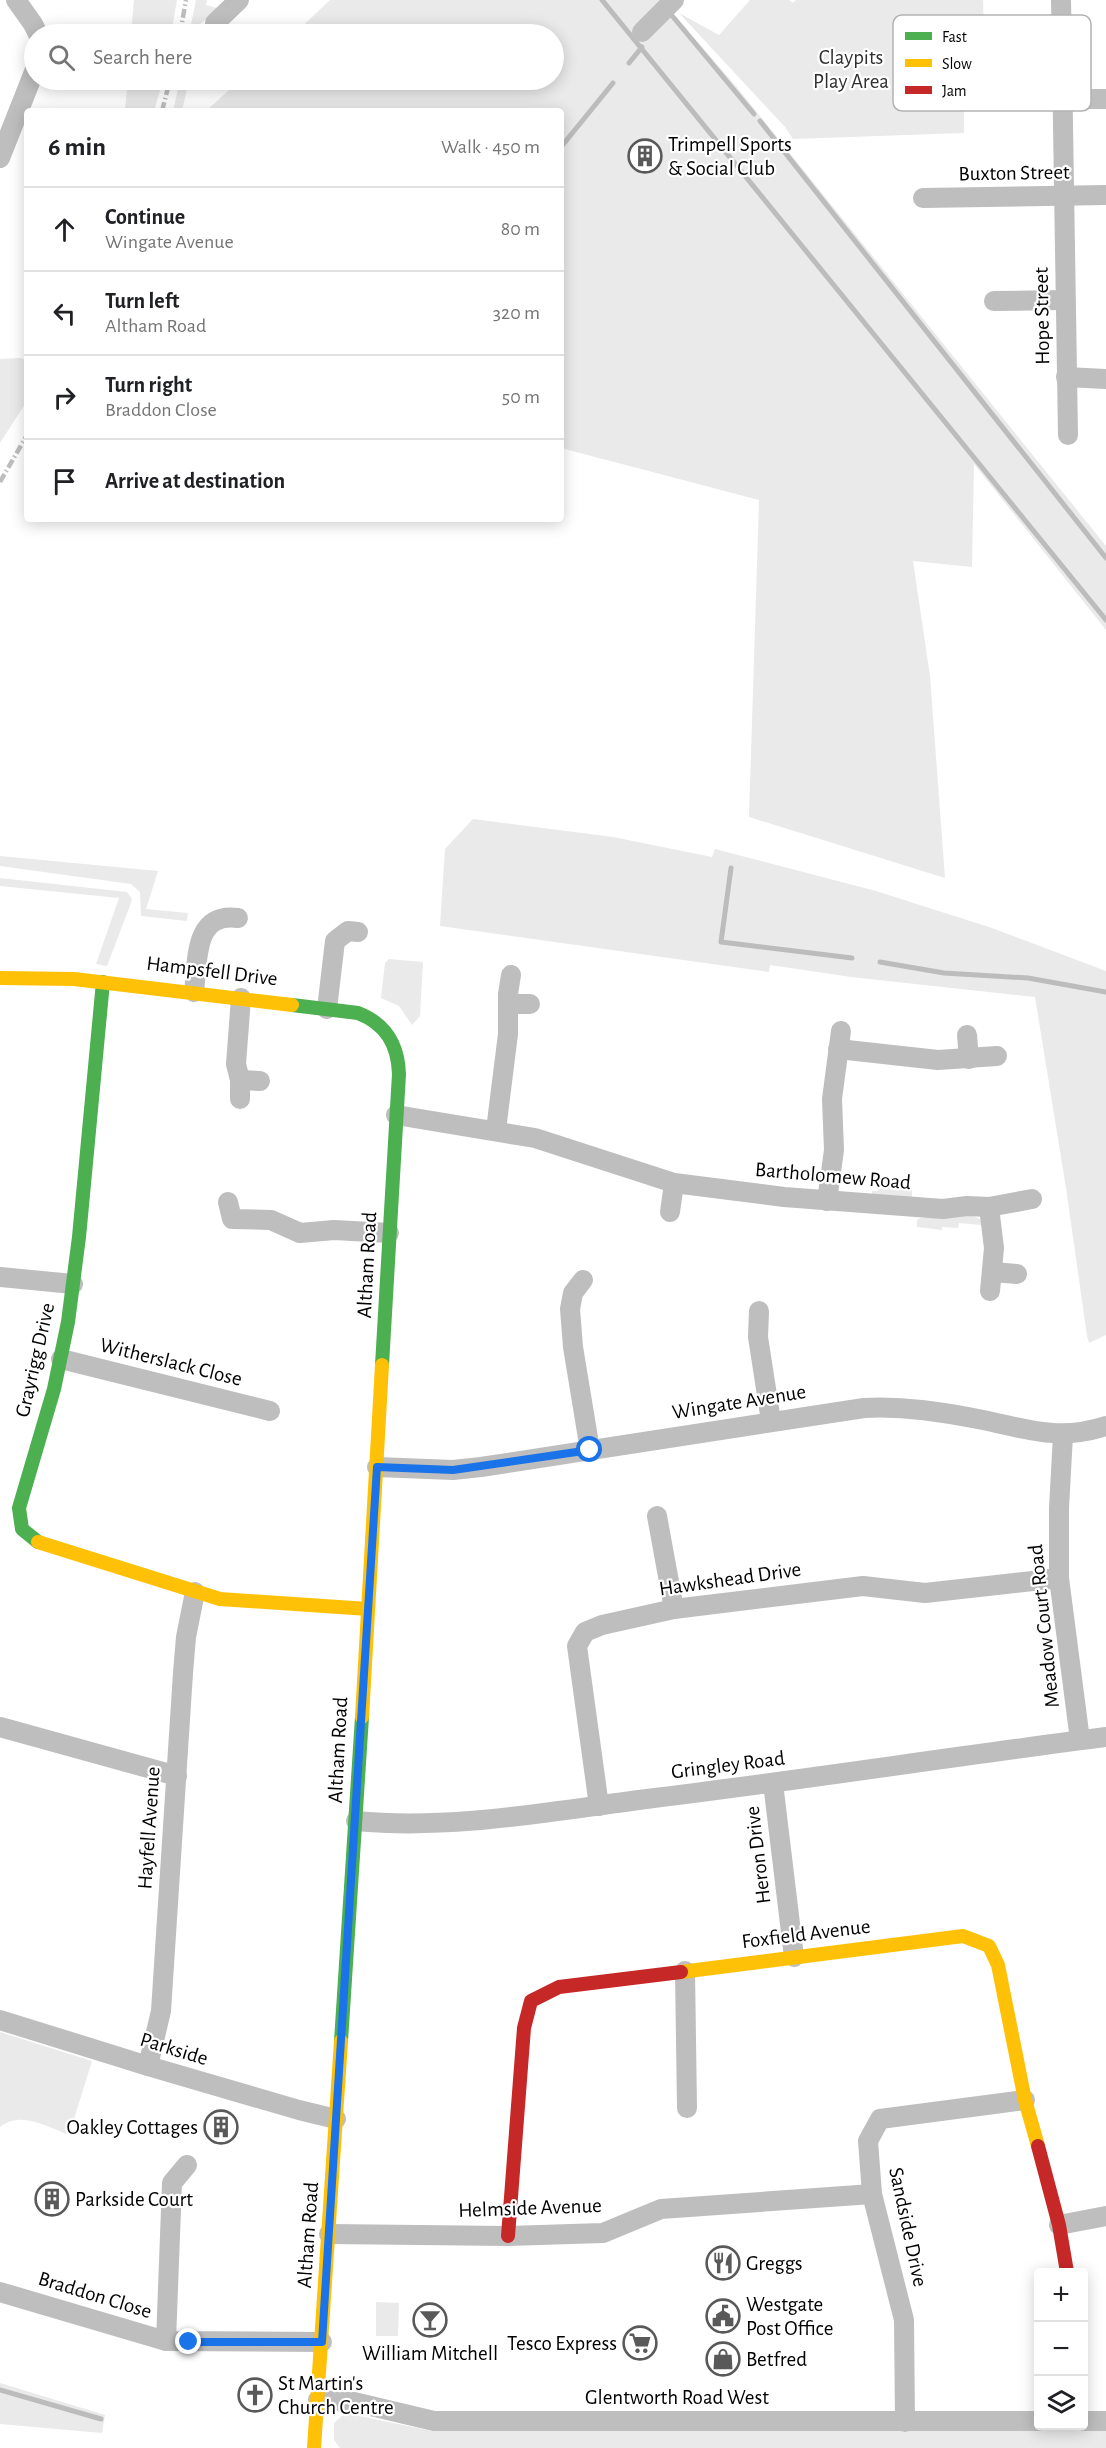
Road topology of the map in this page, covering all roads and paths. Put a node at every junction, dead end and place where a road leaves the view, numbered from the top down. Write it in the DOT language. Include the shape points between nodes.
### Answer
graph roads {
  1 [pos="16,0"];
  2 [pos="239,0"];
  3 [pos="669,5"];
  4 [pos="215,22"];
  5 [pos="33,24"];
  6 [pos="642,32"];
  7 [pos="27,90"];
  8 [pos="1064,111"];
  9 [pos="0,158"];
  10 [pos="1106,195"];
  11 [pos="1065,196"];
  12 [pos="923,198"];
  13 [pos="994,300"];
  14 [pos="1065,300"];
  15 [pos="1066,377"];
  16 [pos="1106,379"];
  17 [pos="1068,435"];
  18 [pos="237,918"];
  19 [pos="358,932"];
  20 [pos="511,975"];
  21 [pos="0,978"];
  22 [pos="103,982"];
  23 [pos="194,992"];
  24 [pos="241,998"];
  25 [pos="508,1004"];
  26 [pos="530,1004"];
  27 [pos="327,1009"];
  28 [pos="967,1035"];
  29 [pos="398,1054"];
  30 [pos="997,1056"];
  31 [pos="969,1059"];
  32 [pos="260,1081"];
  33 [pos="396,1115"];
  34 [pos="496,1130"];
  35 [pos="674,1183"];
  36 [pos="1032,1199"];
  37 [pos="827,1201"];
  38 [pos="989,1207"];
  39 [pos="670,1212"];
  40 [pos="229,1220"];
  41 [pos="389,1233"];
  42 [pos="1017,1274"];
  43 [pos="0,1277"];
  44 [pos="583,1280"];
  45 [pos="73,1284"];
  46 [pos="759,1311"];
  47 [pos="61,1359"];
  48 [pos="270,1411"];
  49 [pos="771,1421"];
  50 [pos="1106,1426"];
  51 [pos="1063,1435"];
  52 [pos="590,1450"];
  53 [pos="377,1467"];
  54 [pos="657,1516"];
  55 [pos="1059,1578"];
  56 [pos="195,1592"];
  57 [pos="368,1609"];
  58 [pos="674,1609"];
  59 [pos="0,1727"];
  60 [pos="1106,1737"];
  61 [pos="1080,1740"];
  62 [pos="177,1776"];
  63 [pos="773,1783"];
  64 [pos="599,1806"];
  65 [pos="356,1821"];
  66 [pos="794,1957"];
  67 [pos="685,1971"];
  68 [pos="0,2020"];
  69 [pos="148,2066"];
  70 [pos="1025,2100"];
  71 [pos="687,2108"];
  72 [pos="336,2119"];
  73 [pos="188,2165"];
  74 [pos="872,2194"];
  75 [pos="1106,2216"];
  76 [pos="1059,2225"];
  77 [pos="329,2234"];
  78 [pos="508,2236"];
  79 [pos="1066,2268"];
  80 [pos="0,2292"];
  81 [pos="166,2342"];
  82 [pos="322,2342"];
  83 [pos="318,2400"];
  84 [pos="1034,2421"];
  85 [pos="1088,2421"];
  86 [pos="1106,2421"];
  87 [pos="905,2422"];
  88 [pos="314,2448"];
  1 -- 5 [label="street"];
  2 -- 4 [label="street"];
  3 -- 6 [label="street"];
  7 -- 9 [label="street"];
  8 -- 11 [label="street, Hope Street"];
  10 -- 11 [label="street, Buxton Street"];
  11 -- 12 [label="street, Buxton Street"];
  11 -- 14 [label="street, Hope Street"];
  13 -- 14 [label="street"];
  14 -- 15 [label="street, Hope Street"];
  15 -- 16 [label="street"];
  15 -- 17 [label="street, Hope Street"];
  18 -- 23 [label="street" via="215,919 202,935"];
  19 -- 27 [label="street" via="348,931 335,941"];
  20 -- 25 [label="street"];
  21 -- 22 [label="street, Hampsfell Drive"];
  22 -- 23 [label="street, Hampsfell Drive"];
  22 -- 45 [label="street, Grayrigg Drive"];
  23 -- 24 [label="street, Hampsfell Drive"];
  24 -- 27 [label="street, Hampsfell Drive"];
  24 -- 32 [label="street" via="237,1064 240,1090"];
  25 -- 26 [label="street"];
  25 -- 34 [label="street"];
  27 -- 29 [label="street, Hampsfell Drive" via="371,1017 392,1038"];
  28 -- 31 [label="street"];
  29 -- 33 [label="street, Altham Road"];
  30 -- 31 [label="street"];
  31 -- 37 [label="street" via="938,1060 839,1040 832,1099 834,1150"];
  33 -- 34 [label="street, Bartholomew Road"];
  33 -- 41 [label="street, Altham Road"];
  34 -- 35 [label="street, Bartholomew Road" via="535,1137"];
  35 -- 37 [label="street, Bartholomew Road"];
  35 -- 39 [label="street"];
  36 -- 38 [label="street, Bartholomew Road"];
  37 -- 38 [label="street, Bartholomew Road" via="932,1208"];
  38 -- 42 [label="street" via="994,1248 991,1281"];
  40 -- 41 [label="street" via="271,1220 300,1233"];
  41 -- 53 [label="street, Altham Road"];
  43 -- 45 [label="street"];
  44 -- 52 [label="street" via="573,1293 570,1309"];
  45 -- 47 [label="street, Grayrigg Drive"];
  46 -- 49 [label="street" via="758,1337"];
  47 -- 48 [label="street, Witherslack Close"];
  47 -- 56 [label="street, Grayrigg Drive" via="21,1498 19,1527 29,1538 47,1546"];
  49 -- 51 [label="street, Wingate Avenue" via="897,1406"];
  49 -- 52 [label="street, Wingate Avenue"];
  50 -- 51 [label="street, Wingate Avenue"];
  51 -- 55 [label="street, Meadow Court Road"];
  52 -- 53 [label="street, Wingate Avenue" via="453,1470"];
  53 -- 57 [label="street, Altham Road"];
  54 -- 58 [label="street"];
  55 -- 58 [label="street, Hawkshead Drive" via="925,1593 863,1586"];
  55 -- 61 [label="street, Meadow Court Road"];
  56 -- 57 [label="street, Grayrigg Drive" via="244,1602"];
  56 -- 62 [label="street, Hayfell Avenue" via="186,1637"];
  57 -- 65 [label="street, Altham Road"];
  58 -- 64 [label="street, Hawkshead Drive" via="602,1624 585,1632 578,1646"];
  59 -- 62 [label="street"];
  60 -- 61 [label="street, Gringley Road"];
  61 -- 63 [label="street, Gringley Road"];
  62 -- 69 [label="street, Hayfell Avenue" via="161,2011"];
  63 -- 64 [label="street, Gringley Road"];
  63 -- 66 [label="street, Heron Drive"];
  64 -- 65 [label="street, Gringley Road" via="417,1825"];
  65 -- 72 [label="street, Altham Road"];
  66 -- 67 [label="street, Foxfield Avenue"];
  66 -- 70 [label="street, Foxfield Avenue" via="963,1936 989,1946 998,1965"];
  67 -- 71 [label="street"];
  67 -- 78 [label="street, Foxfield Avenue" via="559,1987 531,2001 524,2028"];
  68 -- 69 [label="street, Parkside"];
  69 -- 72 [label="street, Parkside"];
  70 -- 74 [label="street, Sandside Drive" via="880,2119 868,2141"];
  70 -- 76 [label="street, Foxfield Avenue"];
  72 -- 77 [label="street, Altham Road"];
  73 -- 81 [label="street" via="172,2183"];
  74 -- 78 [label="street, Helmside Avenue" via="661,2209 603,2233"];
  74 -- 87 [label="street, Sandside Drive" via="904,2320"];
  75 -- 76 [label="street"];
  76 -- 79 [label="street, Foxfield Avenue"];
  77 -- 78 [label="street, Helmside Avenue"];
  77 -- 82 [label="street, Altham Road"];
  80 -- 81 [label="street, Braddon Close"];
  81 -- 82 [label="street, Braddon Close"];
  82 -- 83 [label="street, Altham Road"];
  83 -- 87 [label="street, Glentworth Road West" via="354,2402 434,2421"];
  83 -- 88 [label="street, Altham Road"];
  84 -- 87 [label="street, Glentworth Road West"];
  85 -- 86 [label="street"];
}
